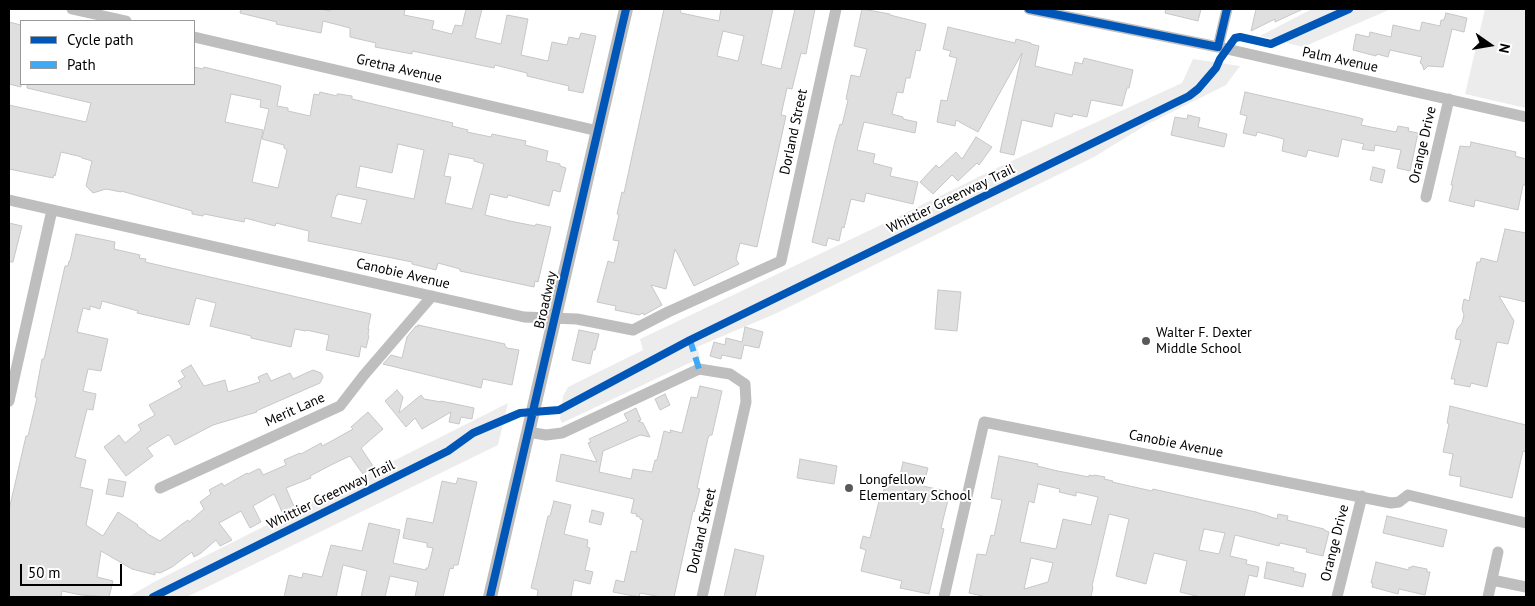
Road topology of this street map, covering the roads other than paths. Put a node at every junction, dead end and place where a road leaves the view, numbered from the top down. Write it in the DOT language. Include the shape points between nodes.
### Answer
graph roads {
  1 [pos="72,9"];
  2 [pos="626,9"];
  3 [pos="836,9"];
  4 [pos="1029,9"];
  5 [pos="1227,9"];
  6 [pos="122,20"];
  7 [pos="195,37"];
  8 [pos="1218,48"];
  9 [pos="1449,99"];
  10 [pos="1526,117"];
  11 [pos="598,130"];
  12 [pos="1426,197"];
  13 [pos="9,200"];
  14 [pos="52,210"];
  15 [pos="781,261"];
  16 [pos="432,296"];
  17 [pos="554,319"];
  18 [pos="13,363"];
  19 [pos="9,401"];
  20 [pos="528,432"];
  21 [pos="160,488"];
  22 [pos="1362,496"];
  23 [pos="1526,523"];
  24 [pos="1498,552"];
  25 [pos="1492,580"];
  26 [pos="1526,587"];
  27 [pos="490,597"];
  28 [pos="702,597"];
  29 [pos="944,597"];
  30 [pos="1337,597"];
  31 [pos="1488,597"];
  1 -- 6 [label="street"];
  2 -- 11 [label="street, Broadway"];
  3 -- 15 [label="street, Dorland Street"];
  4 -- 8 [label="street, Palm Avenue"];
  5 -- 8 [label="street"];
  7 -- 11 [label="street, Gretna Avenue"];
  8 -- 9 [label="street, Palm Avenue"];
  9 -- 10 [label="street, Palm Avenue"];
  9 -- 12 [label="street, Orange Drive"];
  11 -- 17 [label="street, Broadway"];
  13 -- 14 [label="street, Canobie Avenue"];
  14 -- 16 [label="street, Canobie Avenue"];
  14 -- 18 [label="street"];
  15 -- 17 [label="street, Canobie Avenue" via="633,330 577,319"];
  16 -- 17 [label="street, Canobie Avenue" via="524,317"];
  16 -- 21 [label="street, Merit Lane" via="340,406"];
  17 -- 20 [label="street, Broadway"];
  18 -- 19 [label="street"];
  20 -- 27 [label="street, Broadway"];
  20 -- 28 [label="street, Dorland Street" via="562,433 699,369 730,374 744,384 746,402"];
  22 -- 23 [label="street, Canobie Avenue" via="1392,503 1408,495"];
  22 -- 29 [label="street, Canobie Avenue" via="984,422"];
  22 -- 30 [label="street, Orange Drive"];
  24 -- 25 [label="street"];
  25 -- 26 [label="street"];
  25 -- 31 [label="street"];
}
